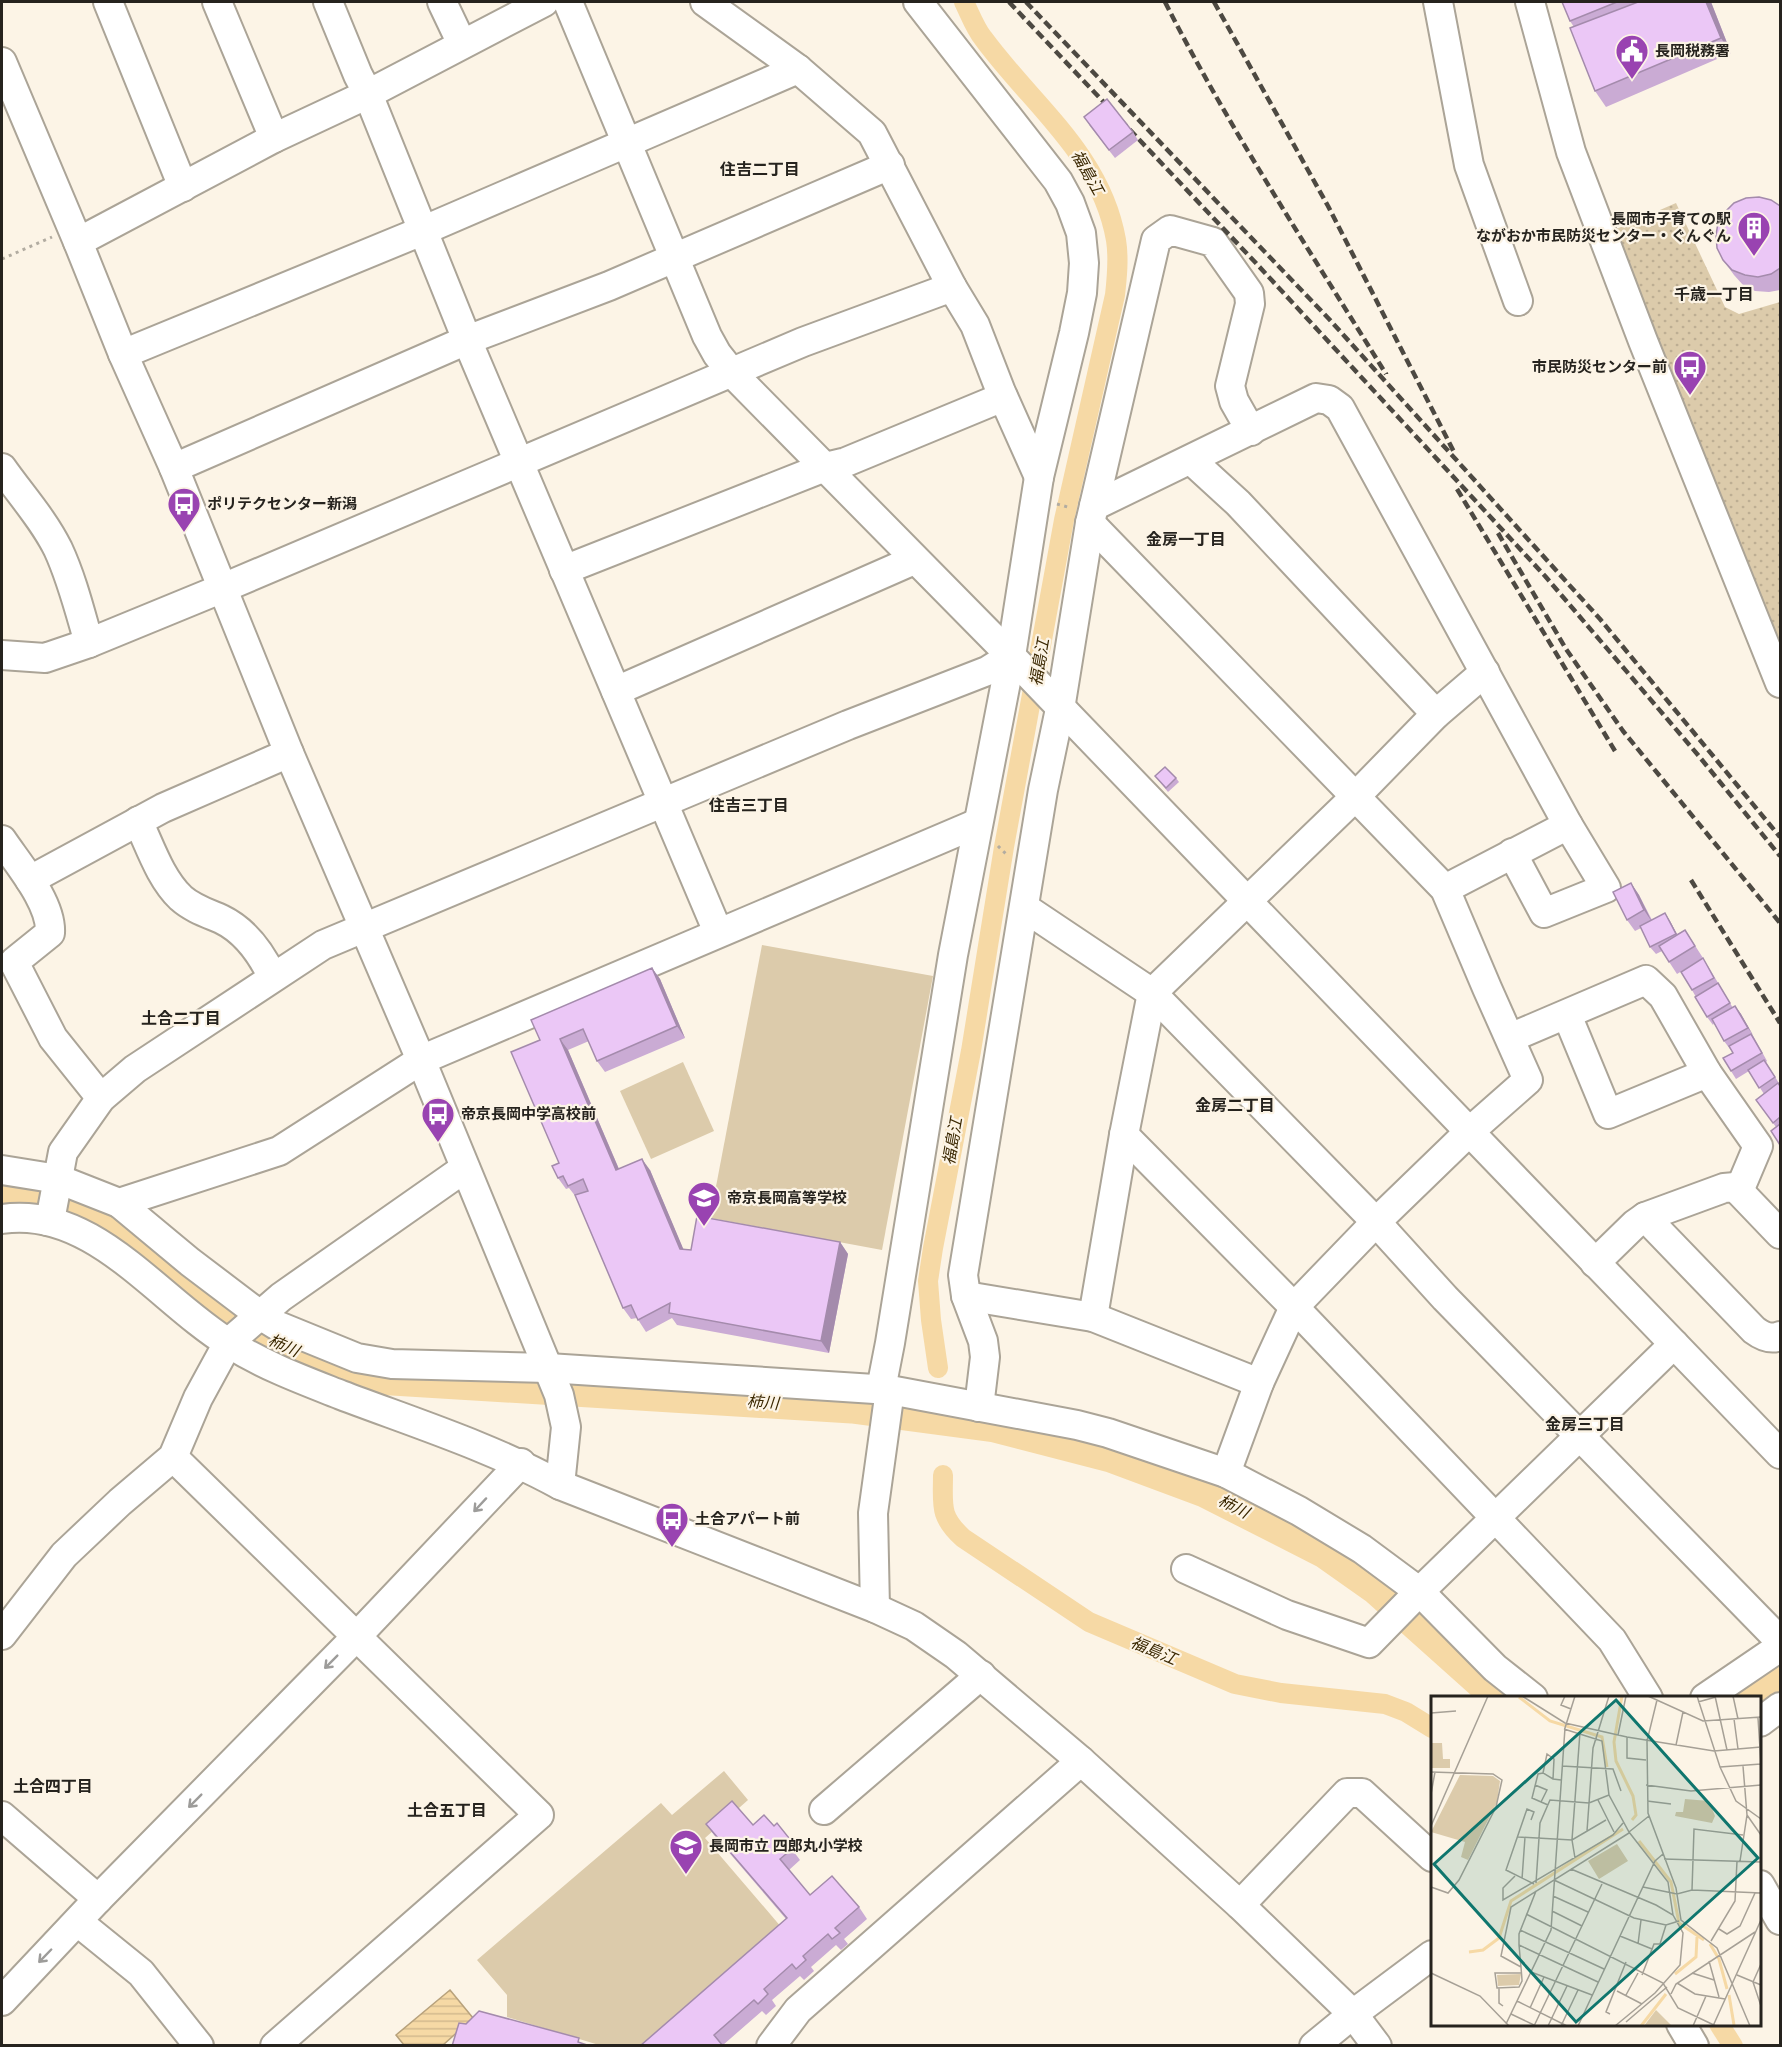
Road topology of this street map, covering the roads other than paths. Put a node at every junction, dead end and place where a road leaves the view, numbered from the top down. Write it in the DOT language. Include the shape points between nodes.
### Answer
graph roads {
  1 [pos="108,2"];
  2 [pos="218,2"];
  3 [pos="328,2"];
  4 [pos="442,2"];
  5 [pos="544,2"];
  6 [pos="568,2"];
  7 [pos="705,2"];
  8 [pos="918,2"];
  9 [pos="1438,2"];
  10 [pos="1530,2"];
  11 [pos="462,44"];
  12 [pos="2,62"];
  13 [pos="798,69"];
  14 [pos="368,94"];
  15 [pos="274,138"];
  16 [pos="627,144"];
  17 [pos="890,165"];
  18 [pos="183,187"];
  19 [pos="422,231"];
  20 [pos="78,242"];
  21 [pos="674,259"];
  22 [pos="952,287"];
  23 [pos="1518,301"];
  24 [pos="467,340"];
  25 [pos="123,354"];
  26 [pos="732,373"];
  27 [pos="1003,397"];
  28 [pos="1251,431"];
  29 [pos="1191,460"];
  30 [pos="520,463"];
  31 [pos="825,467"];
  32 [pos="2,468"];
  33 [pos="174,468"];
  34 [pos="1039,477"];
  35 [pos="1086,512"];
  36 [pos="914,560"];
  37 [pos="564,570"];
  38 [pos="223,588"];
  39 [pos="88,643"];
  40 [pos="2,656"];
  41 [pos="1015,661"];
  42 [pos="1485,672"];
  43 [pos="1780,683"];
  44 [pos="616,691"];
  45 [pos="1055,703"];
  46 [pos="1436,714"];
  47 [pos="290,753"];
  48 [pos="1356,796"];
  49 [pos="662,802"];
  50 [pos="138,821"];
  51 [pos="978,823"];
  52 [pos="1568,825"];
  53 [pos="2,840"];
  54 [pos="1512,853"];
  55 [pos="30,880"];
  56 [pos="1445,889"];
  57 [pos="1247,900"];
  58 [pos="1025,908"];
  59 [pos="363,927"];
  60 [pos="718,932"];
  61 [pos="272,976"];
  62 [pos="1152,993"];
  63 [pos="1567,1015"];
  64 [pos="1510,1038"];
  65 [pos="421,1060"];
  66 [pos="1707,1073"];
  67 [pos="101,1098"];
  68 [pos="1469,1132"];
  69 [pos="1124,1135"];
  70 [pos="465,1168"];
  71 [pos="2,1170"];
  72 [pos="1739,1191"];
  73 [pos="54,1199"];
  74 [pos="119,1203"];
  75 [pos="1645,1216"];
  76 [pos="2,1218"];
  77 [pos="1376,1222"];
  78 [pos="1780,1234"];
  79 [pos="1595,1263"];
  80 [pos="966,1296"];
  81 [pos="1294,1307"];
  82 [pos="260,1315"];
  83 [pos="1093,1317"];
  84 [pos="1780,1336"];
  85 [pos="228,1343"];
  86 [pos="1674,1344"];
  87 [pos="551,1374"];
  88 [pos="1259,1383"];
  89 [pos="886,1392"];
  90 [pos="978,1407"];
  91 [pos="1580,1436"];
  92 [pos="1780,1454"];
  93 [pos="173,1457"];
  94 [pos="521,1463"];
  95 [pos="1226,1473"];
  96 [pos="560,1485"];
  97 [pos="1496,1518"];
  98 [pos="1186,1569"];
  99 [pos="1417,1594"];
  100 [pos="876,1608"];
  101 [pos="2,1635"];
  102 [pos="357,1636"];
  103 [pos="1780,1641"];
  104 [pos="1780,1647"];
  105 [pos="981,1675"];
  106 [pos="1530,1696"];
  107 [pos="1647,1696"];
  108 [pos="1708,1696"];
  109 [pos="1780,1707"];
  110 [pos="1761,1721"];
  111 [pos="1081,1761"];
  112 [pos="824,1810"];
  113 [pos="2,1816"];
  114 [pos="1431,1856"];
  115 [pos="1761,1887"];
  116 [pos="98,1899"];
  117 [pos="1240,1905"];
  118 [pos="1780,1920"];
  119 [pos="78,1922"];
  120 [pos="1431,1956"];
  121 [pos="2,2001"];
  122 [pos="1353,2014"];
  123 [pos="1682,2026"];
  124 [pos="199,2046"];
  125 [pos="275,2046"];
  126 [pos="771,2046"];
  127 [pos="1314,2046"];
  128 [pos="1377,2046"];
  129 [pos="1694,2046"];
  1 -- 18 [label="street"];
  2 -- 15 [label="street"];
  3 -- 14 [label="street"];
  4 -- 11 [label="street"];
  5 -- 11 [label="street"];
  6 -- 16 [label="street"];
  7 -- 13 [label="street"];
  8 -- 34 [label="street" via="1058,181 1081,233 1082,293"];
  9 -- 23 [label="street" via="1469,165"];
  10 -- 43 [label="street" via="1571,152"];
  11 -- 14 [label="street"];
  12 -- 20 [label="street"];
  13 -- 16 [label="street"];
  13 -- 17 [label="street" via="872,133"];
  14 -- 15 [label="street"];
  14 -- 19 [label="street"];
  15 -- 18 [label="street"];
  16 -- 19 [label="street"];
  16 -- 21 [label="street"];
  17 -- 21 [label="street"];
  17 -- 22 [label="street"];
  18 -- 20 [label="street"];
  19 -- 24 [label="street"];
  19 -- 25 [label="street"];
  20 -- 25 [label="street"];
  21 -- 24 [label="street"];
  21 -- 26 [label="street" via="706,336"];
  22 -- 26 [label="street" via="803,342"];
  22 -- 27 [label="street" via="975,325"];
  24 -- 30 [label="street"];
  24 -- 33 [label="street"];
  25 -- 33 [label="street"];
  26 -- 30 [label="street"];
  26 -- 31 [label="street"];
  27 -- 31 [label="street" via="846,462"];
  27 -- 34 [label="street"];
  28 -- 29 [label="street"];
  28 -- 35 [label="street" via="1230,386 1250,304 1249,293 1213,242 1170,230 1156,240"];
  28 -- 42 [label="street" via="1316,398 1329,400 1340,408"];
  29 -- 35 [label="street"];
  29 -- 46 [label="street" via="1238,503"];
  30 -- 37 [label="street"];
  30 -- 38 [label="street"];
  31 -- 36 [label="street"];
  31 -- 37 [label="street"];
  32 -- 39 [label="street" via="58,549"];
  33 -- 38 [label="street"];
  34 -- 41 [label="street"];
  35 -- 45 [label="street"];
  35 -- 48 [label="street"];
  36 -- 41 [label="street"];
  36 -- 44 [label="street"];
  37 -- 44 [label="street"];
  38 -- 39 [label="street"];
  38 -- 47 [label="street"];
  39 -- 40 [label="street" via="45,658"];
  41 -- 45 [label="street"];
  41 -- 49 [label="street"];
  41 -- 51 [label="street"];
  42 -- 46 [label="street"];
  42 -- 52 [label="street"];
  44 -- 49 [label="street"];
  45 -- 57 [label="street"];
  45 -- 58 [label="street"];
  46 -- 48 [label="street"];
  47 -- 50 [label="street"];
  47 -- 59 [label="street"];
  48 -- 56 [label="street"];
  48 -- 57 [label="street"];
  49 -- 59 [label="street"];
  49 -- 60 [label="street"];
  50 -- 55 [label="street"];
  50 -- 61 [label="street" via="163,873 181,898 243,933"];
  51 -- 60 [label="street"];
  51 -- 89 [label="street" via="890,1343"];
  52 -- 54 [label="street"];
  52 -- 54 [label="street" via="1606,888 1544,913"];
  53 -- 55 [label="street"];
  54 -- 56 [label="street"];
  55 -- 67 [label="street" via="51,920 50,933 14,962 53,1038"];
  56 -- 64 [label="street"];
  57 -- 62 [label="street"];
  57 -- 68 [label="street"];
  58 -- 62 [label="street"];
  58 -- 80 [label="street" via="963,1275"];
  59 -- 61 [label="street" via="323,945"];
  59 -- 65 [label="street"];
  60 -- 65 [label="street"];
  61 -- 67 [label="street" via="135,1069"];
  62 -- 69 [label="street"];
  62 -- 77 [label="street"];
  63 -- 64 [label="street"];
  63 -- 66 [label="street" via="1646,980 1663,996"];
  63 -- 66 [label="street" via="1608,1114"];
  64 -- 68 [label="street" via="1528,1080"];
  65 -- 70 [label="street"];
  65 -- 74 [label="street" via="279,1151"];
  66 -- 72 [label="street" via="1758,1146"];
  67 -- 73 [label="street" via="63,1152"];
  68 -- 77 [label="street"];
  68 -- 79 [label="street"];
  69 -- 81 [label="street"];
  69 -- 83 [label="street"];
  70 -- 82 [label="street"];
  70 -- 87 [label="street"];
  71 -- 73 [label="street"];
  72 -- 75 [label="street" via="1735,1187 1724,1188"];
  72 -- 78 [label="street"];
  73 -- 74 [label="street"];
  73 -- 76 [label="street" via="21,1218"];
  73 -- 85 [label="street" via="76,1229 101,1243"];
  74 -- 82 [label="street"];
  75 -- 79 [label="street"];
  75 -- 84 [label="street" via="1754,1330 1763,1336"];
  77 -- 81 [label="street"];
  77 -- 91 [label="street"];
  79 -- 86 [label="street"];
  80 -- 83 [label="street"];
  80 -- 90 [label="street" via="985,1357"];
  81 -- 88 [label="street"];
  81 -- 97 [label="street"];
  82 -- 85 [label="street"];
  82 -- 87 [label="street" via="314,1341 365,1359"];
  83 -- 88 [label="street"];
  85 -- 93 [label="street" via="198,1398"];
  85 -- 94 [label="street" via="272,1368"];
  86 -- 91 [label="street"];
  86 -- 92 [label="street"];
  87 -- 89 [label="street"];
  87 -- 96 [label="street" via="563,1412 565,1439"];
  88 -- 95 [label="street"];
  89 -- 90 [label="street"];
  89 -- 100 [label="street" via="873,1513"];
  90 -- 95 [label="street" via="1108,1433"];
  91 -- 97 [label="street"];
  91 -- 103 [label="street"];
  93 -- 101 [label="street" via="64,1555"];
  93 -- 102 [label="street"];
  94 -- 96 [label="street"];
  94 -- 102 [label="street, one-way"];
  95 -- 99 [label="street" via="1362,1549"];
  96 -- 100 [label="street"];
  97 -- 99 [label="street"];
  97 -- 107 [label="street" via="1612,1640"];
  98 -- 99 [label="street" via="1287,1615 1369,1642"];
  99 -- 106 [label="street"];
  100 -- 105 [label="street" via="914,1626"];
  102 -- 116 [label="street, one-way"];
  102 -- 125 [label="street" via="539,1815"];
  104 -- 108 [label="street"];
  105 -- 111 [label="street"];
  105 -- 112 [label="street"];
  109 -- 110 [label="street"];
  111 -- 117 [label="street"];
  111 -- 126 [label="street" via="798,2010"];
  113 -- 116 [label="street"];
  114 -- 117 [label="street" via="1362,1793 1347,1793"];
  115 -- 118 [label="street"];
  116 -- 119 [label="street"];
  117 -- 122 [label="street"];
  119 -- 121 [label="street, one-way"];
  119 -- 124 [label="street" via="141,1973"];
  120 -- 122 [label="street"];
  122 -- 127 [label="street"];
  122 -- 128 [label="street"];
  123 -- 129 [label="street"];
}
